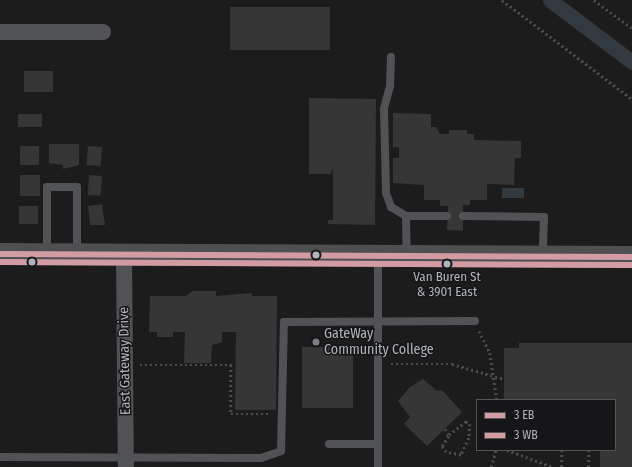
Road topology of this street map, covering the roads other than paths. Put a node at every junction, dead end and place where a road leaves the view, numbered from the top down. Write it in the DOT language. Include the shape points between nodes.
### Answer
graph roads {
  1 [pos="0,32"];
  2 [pos="103,32"];
  3 [pos="391,57"];
  4 [pos="406,216"];
  5 [pos="447,216"];
  6 [pos="463,216"];
  7 [pos="0,254"];
  8 [pos="47,254"];
  9 [pos="77,254"];
  10 [pos="124,254"];
  11 [pos="378,254"];
  12 [pos="407,255"];
  13 [pos="543,256"];
  14 [pos="632,257"];
  15 [pos="378,321"];
  16 [pos="475,321"];
  17 [pos="329,444"];
  18 [pos="378,444"];
  19 [pos="0,457"];
  20 [pos="126,462"];
  21 [pos="378,466"];
  1 -- 2 [label="street"];
  3 -- 4 [label="lane" via="390,86 384,109 386,193 391,206"];
  4 -- 5 [label="lane"];
  4 -- 12 [label="lane"];
  6 -- 13 [label="lane" via="544,217"];
  7 -- 8 [label="main road"];
  8 -- 9 [label="main road"];
  8 -- 9 [label="lane" via="47,187 77,187"];
  9 -- 10 [label="main road"];
  10 -- 11 [label="main road"];
  10 -- 20 [label="street, East Gateway Drive"];
  11 -- 12 [label="main road"];
  11 -- 15 [label="lane"];
  12 -- 13 [label="main road"];
  13 -- 14 [label="main road"];
  15 -- 16 [label="lane"];
  15 -- 18 [label="lane"];
  15 -- 20 [label="lane" via="284,322 281,451 261,458"];
  17 -- 18 [label="lane"];
  18 -- 21 [label="lane"];
  19 -- 20 [label="lane"];
}
